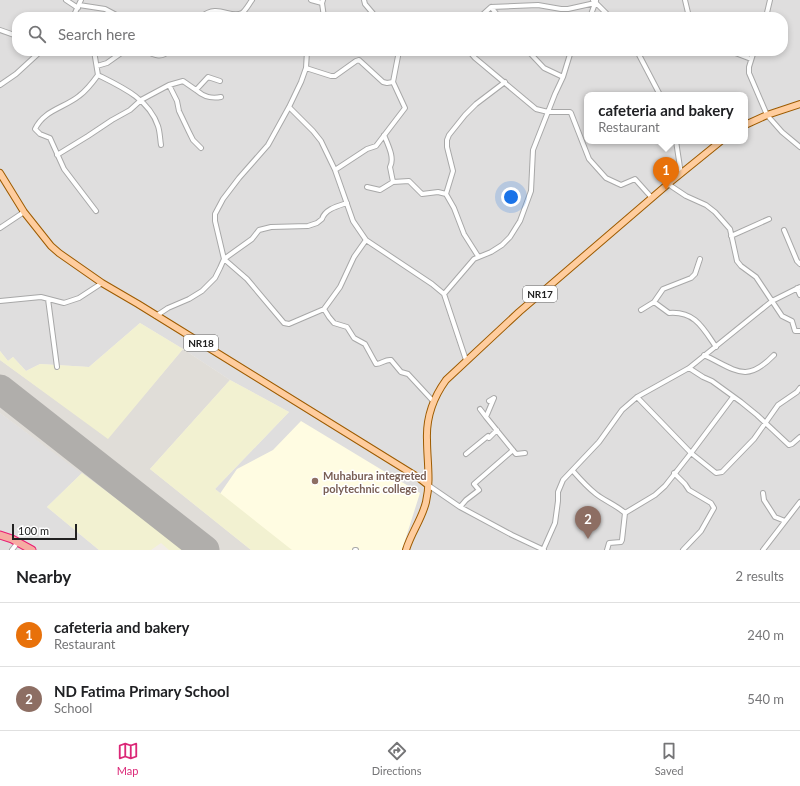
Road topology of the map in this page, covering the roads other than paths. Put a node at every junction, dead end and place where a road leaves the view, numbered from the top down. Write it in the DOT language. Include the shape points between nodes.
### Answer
graph roads {
  1 [pos="66,0"];
  2 [pos="81,0"];
  3 [pos="252,0"];
  4 [pos="311,0"];
  5 [pos="364,0"];
  6 [pos="685,0"];
  7 [pos="770,0"];
  8 [pos="595,1"];
  9 [pos="322,2"];
  10 [pos="78,7"];
  11 [pos="491,7"];
  12 [pos="76,12"];
  13 [pos="111,12"];
  14 [pos="212,12"];
  15 [pos="224,12"];
  16 [pos="243,12"];
  17 [pos="323,12"];
  18 [pos="371,12"];
  19 [pos="486,12"];
  20 [pos="496,12"];
  21 [pos="592,12"];
  22 [pos="605,12"];
  23 [pos="688,12"];
  24 [pos="767,12"];
  25 [pos="0,30"];
  26 [pos="12,34"];
  27 [pos="36,56"];
  28 [pos="95,56"];
  29 [pos="117,56"];
  30 [pos="307,56"];
  31 [pos="398,56"];
  32 [pos="473,56"];
  33 [pos="533,56"];
  34 [pos="569,56"];
  35 [pos="640,56"];
  36 [pos="743,56"];
  37 [pos="752,56"];
  38 [pos="751,59"];
  39 [pos="97,66"];
  40 [pos="306,68"];
  41 [pos="98,75"];
  42 [pos="563,77"];
  43 [pos="220,81"];
  44 [pos="393,82"];
  45 [pos="505,82"];
  46 [pos="0,85"];
  47 [pos="169,85"];
  48 [pos="196,90"];
  49 [pos="658,92"];
  50 [pos="221,96"];
  51 [pos="141,100"];
  52 [pos="800,104"];
  53 [pos="289,107"];
  54 [pos="548,112"];
  55 [pos="767,115"];
  56 [pos="748,124"];
  57 [pos="384,135"];
  58 [pos="676,144"];
  59 [pos="717,144"];
  60 [pos="161,145"];
  61 [pos="800,147"];
  62 [pos="201,148"];
  63 [pos="57,155"];
  64 [pos="335,170"];
  65 [pos="0,174"];
  66 [pos="681,174"];
  67 [pos="393,182"];
  68 [pos="668,184"];
  69 [pos="367,187"];
  70 [pos="446,194"];
  71 [pos="652,198"];
  72 [pos="347,203"];
  73 [pos="96,210"];
  74 [pos="24,212"];
  75 [pos="769,219"];
  76 [pos="0,228"];
  77 [pos="784,230"];
  78 [pos="731,236"];
  79 [pos="366,240"];
  80 [pos="478,256"];
  81 [pos="224,259"];
  82 [pos="700,259"];
  83 [pos="800,264"];
  84 [pos="102,283"];
  85 [pos="798,288"];
  86 [pos="444,294"];
  87 [pos="800,295"];
  88 [pos="48,300"];
  89 [pos="0,301"];
  90 [pos="772,301"];
  91 [pos="654,302"];
  92 [pos="324,309"];
  93 [pos="641,310"];
  94 [pos="156,316"];
  95 [pos="800,331"];
  96 [pos="716,347"];
  97 [pos="704,355"];
  98 [pos="774,355"];
  99 [pos="466,360"];
  100 [pos="57,367"];
  101 [pos="689,368"];
  102 [pos="800,388"];
  103 [pos="637,397"];
  104 [pos="733,397"];
  105 [pos="433,401"];
  106 [pos="489,401"];
  107 [pos="480,409"];
  108 [pos="486,417"];
  109 [pos="765,422"];
  110 [pos="497,430"];
  111 [pos="800,437"];
  112 [pos="513,450"];
  113 [pos="525,453"];
  114 [pos="691,453"];
  115 [pos="466,454"];
  116 [pos="573,471"];
  117 [pos="674,473"];
  118 [pos="428,485"];
  119 [pos="763,493"];
  120 [pos="800,502"];
  121 [pos="460,507"];
  122 [pos="625,513"];
  123 [pos="785,521"];
  124 [pos="0,535"];
  125 [pos="18,542"];
  126 [pos="12,550"];
  127 [pos="32,550"];
  128 [pos="406,550"];
  129 [pos="543,550"];
  130 [pos="607,550"];
  131 [pos="683,550"];
  132 [pos="763,550"];
  1 -- 10 [label="street"];
  2 -- 10 [label="street"];
  3 -- 16 [label="street"];
  4 -- 9 [label="street"];
  5 -- 18 [label="street" via="364,4"];
  6 -- 23 [label="street"];
  7 -- 24 [label="street"];
  8 -- 11 [label="street" via="568,9 538,5"];
  8 -- 21 [label="street"];
  8 -- 22 [label="street"];
  9 -- 17 [label="street"];
  10 -- 12 [label="street"];
  10 -- 13 [label="street" via="105,9"];
  11 -- 19 [label="street"];
  11 -- 20 [label="street"];
  14 -- 15 [label="street"];
  25 -- 26 [label="street"];
  27 -- 46 [label="street"];
  28 -- 39 [label="street"];
  29 -- 39 [label="street"];
  30 -- 40 [label="street"];
  31 -- 44 [label="street"];
  32 -- 45 [label="street"];
  33 -- 42 [label="street" via="548,71"];
  34 -- 42 [label="street"];
  35 -- 49 [label="street"];
  36 -- 38 [label="street"];
  37 -- 38 [label="street"];
  38 -- 55 [label="street" via="749,73"];
  39 -- 41 [label="street"];
  40 -- 44 [label="street" via="335,76 359,60 383,82"];
  40 -- 53 [label="street"];
  41 -- 51 [label="street"];
  41 -- 63 [label="street" via="79,96 39,121 35,130 50,138"];
  42 -- 54 [label="street"];
  43 -- 48 [label="street" via="208,77"];
  44 -- 57 [label="street" via="406,108"];
  45 -- 54 [label="street" via="536,109"];
  45 -- 70 [label="street" via="476,104 449,135 447,147 453,171"];
  47 -- 48 [label="street" via="183,81"];
  47 -- 51 [label="street"];
  47 -- 62 [label="street" via="193,140"];
  48 -- 50 [label="street" via="205,96"];
  51 -- 60 [label="street" via="159,127"];
  51 -- 63 [label="street" via="130,110"];
  52 -- 55 [label="main road"];
  53 -- 64 [label="street" via="313,130"];
  53 -- 81 [label="street" via="268,145 222,199 215,214"];
  54 -- 71 [label="street" via="570,112 589,159 606,178 621,185 635,179"];
  54 -- 80 [label="street" via="533,150 531,192 520,221 502,245"];
  55 -- 56 [label="main road"];
  55 -- 61 [label="street"];
  57 -- 64 [label="street" via="376,146"];
  57 -- 67 [label="street" via="392,157 390,167"];
  58 -- 66 [label="street"];
  59 -- 66 [label="main road, NR17"];
  63 -- 73 [label="street" via="64,170"];
  64 -- 72 [label="street"];
  65 -- 74 [label="main road, NR18"];
  66 -- 68 [label="main road, NR17"];
  67 -- 69 [label="street" via="380,190"];
  67 -- 70 [label="street" via="409,182 422,194"];
  68 -- 71 [label="main road, NR17"];
  68 -- 78 [label="street" via="715,212 730,229"];
  70 -- 80 [label="street" via="464,234"];
  71 -- 99 [label="main road, NR17"];
  72 -- 79 [label="street" via="353,221"];
  72 -- 81 [label="street" via="331,209 312,225 259,230 252,239"];
  74 -- 76 [label="street"];
  74 -- 84 [label="main road, NR18" via="55,250"];
  75 -- 78 [label="street"];
  77 -- 83 [label="street"];
  78 -- 90 [label="street" via="737,261 756,277"];
  79 -- 86 [label="street"];
  79 -- 92 [label="street" via="354,257 340,287"];
  80 -- 86 [label="street"];
  81 -- 92 [label="street" via="248,279 284,323 289,324"];
  81 -- 94 [label="street" via="215,278 202,291"];
  82 -- 91 [label="street" via="691,278 663,289"];
  84 -- 88 [label="street" via="71,302"];
  84 -- 94 [label="main road, NR18"];
  85 -- 87 [label="street"];
  85 -- 90 [label="street"];
  86 -- 99 [label="street"];
  88 -- 89 [label="street" via="41,297"];
  88 -- 100 [label="street"];
  90 -- 95 [label="street" via="782,316 792,321 795,331"];
  90 -- 96 [label="street"];
  91 -- 93 [label="street"];
  91 -- 96 [label="street" via="669,313 677,312 695,319"];
  92 -- 105 [label="street" via="334,323 347,327 354,338 364,344 376,364 391,360"];
  94 -- 118 [label="main road, NR18"];
  96 -- 97 [label="street"];
  97 -- 98 [label="street" via="742,373 754,371"];
  97 -- 101 [label="street"];
  99 -- 105 [label="main road, NR17" via="446,380"];
  101 -- 103 [label="street"];
  101 -- 104 [label="street"];
  102 -- 109 [label="street" via="781,402"];
  103 -- 114 [label="street"];
  103 -- 116 [label="street" via="622,410 599,442"];
  104 -- 109 [label="street"];
  104 -- 114 [label="street"];
  105 -- 118 [label="main road, NR17" via="428,417"];
  106 -- 108 [label="street" via="494,398"];
  107 -- 108 [label="street"];
  108 -- 110 [label="street"];
  109 -- 111 [label="street" via="789,445"];
  109 -- 114 [label="street" via="754,439 722,472 716,473"];
  110 -- 112 [label="street"];
  110 -- 115 [label="street"];
  112 -- 113 [label="street" via="516,454"];
  112 -- 121 [label="street" via="474,484 479,490"];
  114 -- 117 [label="street"];
  116 -- 122 [label="street" via="596,494"];
  116 -- 129 [label="street" via="563,480 558,492 555,523"];
  117 -- 122 [label="street" via="655,495"];
  117 -- 131 [label="street" via="689,490 711,503 714,508 701,531"];
  118 -- 121 [label="street"];
  118 -- 128 [label="main road, NR17" via="426,503"];
  119 -- 123 [label="street" via="764,500 775,516"];
  120 -- 123 [label="street"];
  121 -- 129 [label="street"];
  122 -- 130 [label="street" via="622,540 609,543"];
  123 -- 132 [label="street"];
  124 -- 125 [label="highway"];
  125 -- 126 [label="street"];
  125 -- 127 [label="highway"];
}
